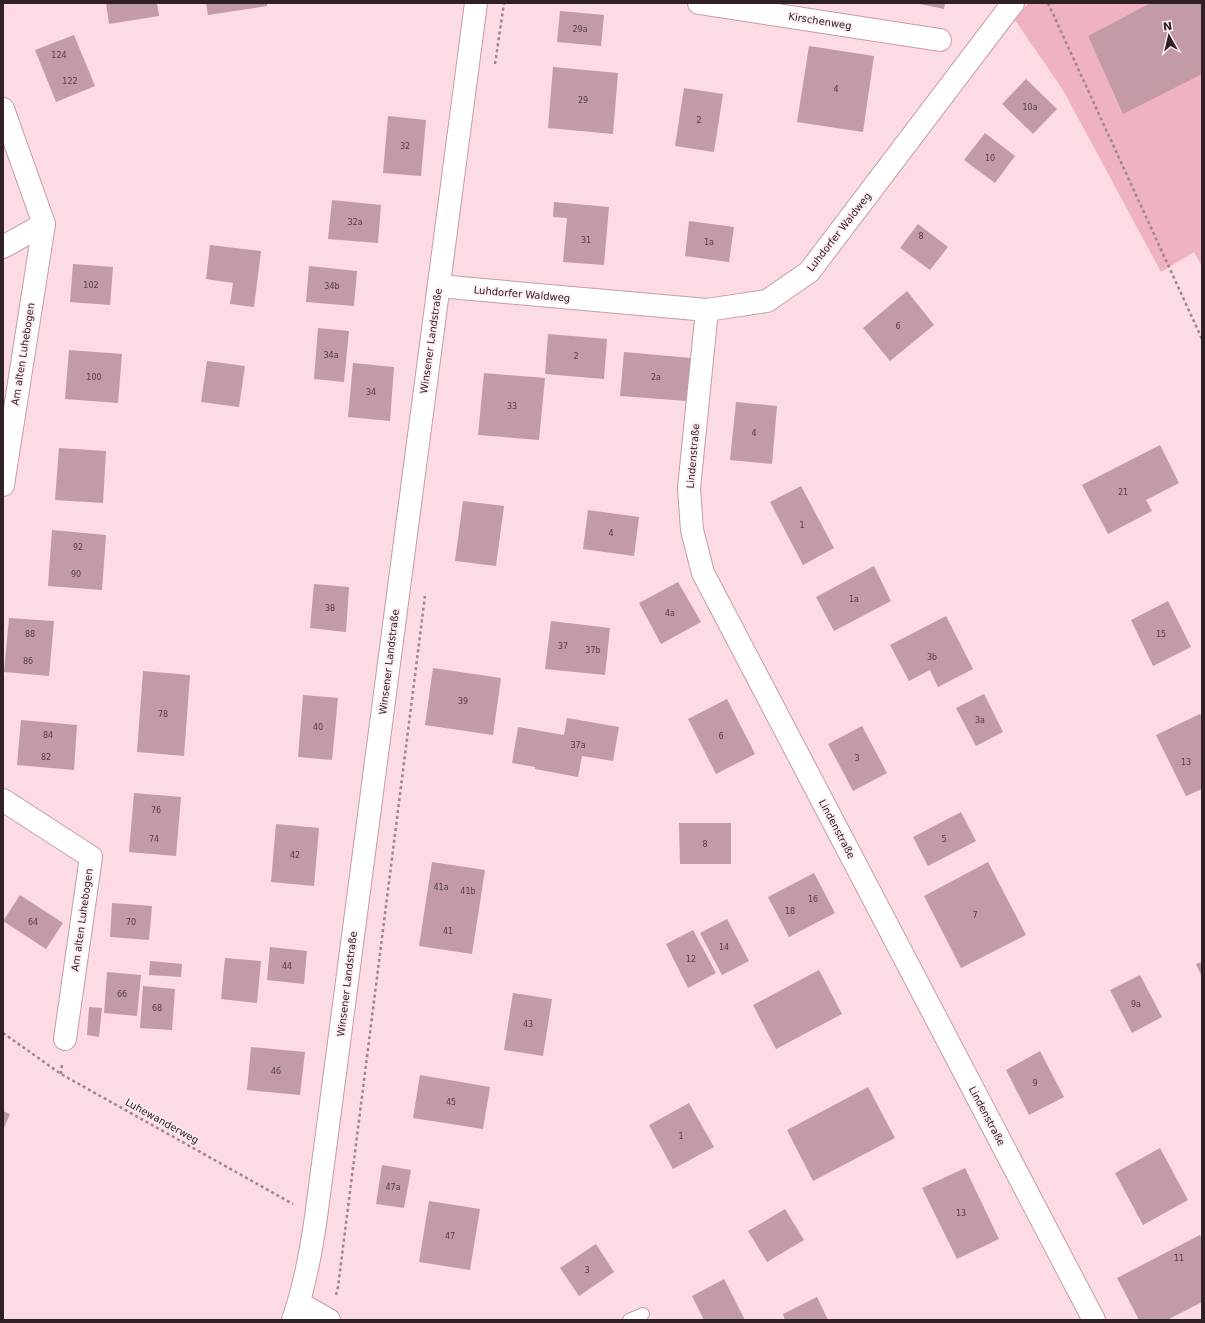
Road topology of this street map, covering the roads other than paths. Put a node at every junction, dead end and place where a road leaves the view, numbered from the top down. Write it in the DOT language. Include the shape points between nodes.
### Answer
graph roads {
  1 [pos="476,3"];
  2 [pos="699,3"];
  3 [pos="1012,3"];
  4 [pos="940,40"];
  5 [pos="3,109"];
  6 [pos="44,224"];
  7 [pos="3,247"];
  8 [pos="439,286"];
  9 [pos="707,310"];
  10 [pos="3,485"];
  11 [pos="3,800"];
  12 [pos="65,1039"];
  13 [pos="296,1312"];
  14 [pos="643,1314"];
  15 [pos="328,1319"];
  16 [pos="629,1320"];
  17 [pos="1094,1320"];
  1 -- 8 [label="street, Winsener Landstraße"];
  2 -- 4 [label="street, Kirschenweg"];
  3 -- 9 [label="street, Luhdorfer Waldweg" via="809,272 767,301"];
  5 -- 6 [label="street, Am alten Luhebogen"];
  6 -- 7 [label="street"];
  6 -- 10 [label="street, Am alten Luhebogen"];
  8 -- 9 [label="street, Luhdorfer Waldweg"];
  8 -- 13 [label="street, Winsener Landstraße" via="316,1217 310,1257"];
  9 -- 17 [label="street, Lindenstraße" via="689,488 692,530 703,573"];
  11 -- 12 [label="street, Am alten Luhebogen" via="91,857"];
  13 -- 15 [label="street"];
  14 -- 16 [label="lane"];
}
